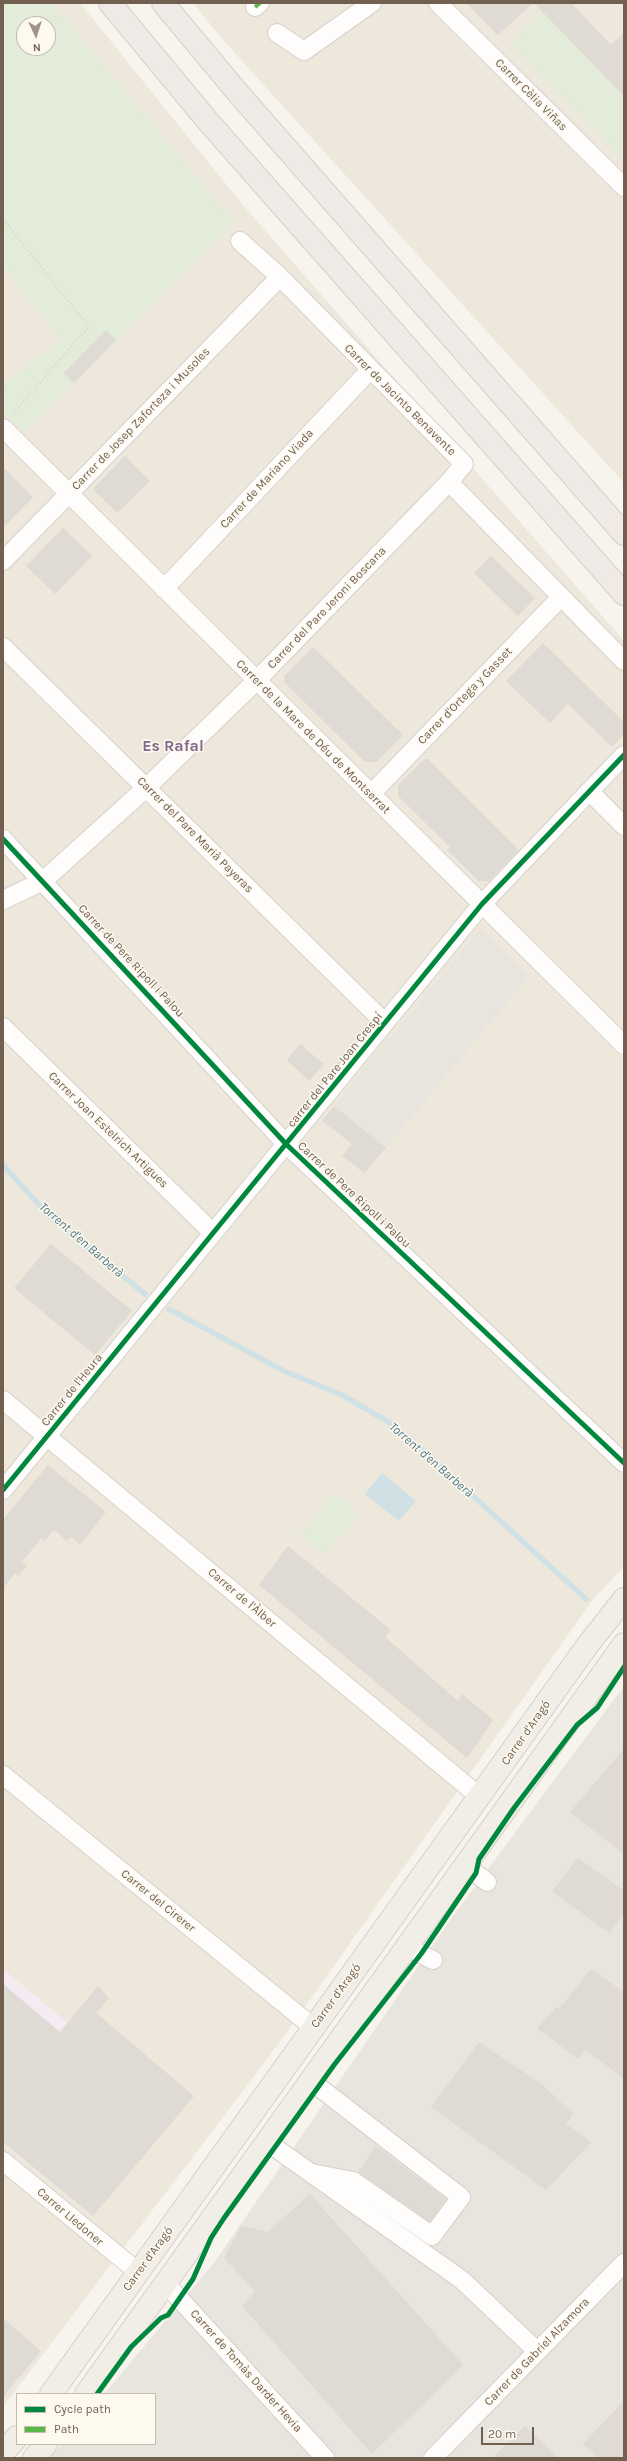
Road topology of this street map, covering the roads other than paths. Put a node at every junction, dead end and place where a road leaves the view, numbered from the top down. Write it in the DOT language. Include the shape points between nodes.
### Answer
graph roads {
  1 [pos="110,3"];
  2 [pos="163,3"];
  3 [pos="372,3"];
  4 [pos="438,3"];
  5 [pos="277,33"];
  6 [pos="624,187"];
  7 [pos="240,241"];
  8 [pos="280,277"];
  9 [pos="370,370"];
  10 [pos="6,423"];
  11 [pos="449,482"];
  12 [pos="67,493"];
  13 [pos="624,534"];
  14 [pos="3,561"];
  15 [pos="164,589"];
  16 [pos="624,594"];
  17 [pos="560,598"];
  18 [pos="3,647"];
  19 [pos="624,661"];
  20 [pos="256,681"];
  21 [pos="624,755"];
  22 [pos="147,787"];
  23 [pos="589,791"];
  24 [pos="371,794"];
  25 [pos="624,826"];
  26 [pos="3,839"];
  27 [pos="43,881"];
  28 [pos="3,900"];
  29 [pos="482,904"];
  30 [pos="385,1023"];
  31 [pos="3,1027"];
  32 [pos="624,1045"];
  33 [pos="287,1145"];
  34 [pos="213,1233"];
  35 [pos="156,1303"];
  36 [pos="3,1400"];
  37 [pos="47,1437"];
  38 [pos="624,1463"];
  39 [pos="3,1490"];
  40 [pos="624,1599"];
  41 [pos="622,1651"];
  42 [pos="3,1775"];
  43 [pos="480,1796"];
  44 [pos="494,1824"];
  45 [pos="465,1865"];
  46 [pos="487,1882"];
  47 [pos="407,1947"];
  48 [pos="433,1960"];
  49 [pos="313,2027"];
  50 [pos="348,2029"];
  51 [pos="311,2081"];
  52 [pos="267,2142"];
  53 [pos="3,2161"];
  54 [pos="311,2173"];
  55 [pos="154,2251"];
  56 [pos="624,2263"];
  57 [pos="138,2272"];
  58 [pos="166,2284"];
  59 [pos="143,2315"];
  60 [pos="537,2351"];
  61 [pos="52,2393"];
  62 [pos="87,2393"];
  63 [pos="16,2438"];
  64 [pos="45,2445"];
  65 [pos="3,2453"];
  66 [pos="34,2458"];
  67 [pos="325,2458"];
  68 [pos="433,2458"];
  1 -- 16 [label="highway" via="206,119"];
  2 -- 13 [label="highway" via="238,93"];
  3 -- 5 [label="street" via="304,51"];
  4 -- 6 [label="street, Carrer Cèlia Viñas"];
  7 -- 8 [label="street, Carrer de Jacinto Benavente"];
  8 -- 9 [label="street, Carrer de Jacinto Benavente"];
  8 -- 12 [label="street, Carrer de Josep Zaforteza i Musoles"];
  9 -- 11 [label="street, Carrer de Jacinto Benavente" via="464,464"];
  9 -- 15 [label="street, Carrer de Mariano Viada"];
  10 -- 12 [label="street, Carrer de la Mare de Déu de Montserrat"];
  11 -- 17 [label="street"];
  11 -- 20 [label="street, Carrer del Pare Jeroni Boscana"];
  12 -- 14 [label="street, Carrer de Josep Zaforteza i Musoles"];
  12 -- 15 [label="street, Carrer de la Mare de Déu de Montserrat"];
  15 -- 20 [label="street, Carrer de la Mare de Déu de Montserrat"];
  17 -- 19 [label="street"];
  17 -- 24 [label="street, Carrer d'Ortega y Gasset"];
  18 -- 22 [label="street, Carrer del Pare Marià Payeras"];
  20 -- 22 [label="street, Carrer del Pare Jeroni Boscana"];
  20 -- 24 [label="street, Carrer de la Mare de Déu de Montserrat"];
  21 -- 23 [label="street"];
  22 -- 27 [label="street, Carrer del Pare Jeroni Boscana"];
  22 -- 30 [label="street, Carrer del Pare Marià Payeras"];
  23 -- 25 [label="street"];
  23 -- 29 [label="street"];
  24 -- 29 [label="street, Carrer de la Mare de Déu de Montserrat"];
  26 -- 27 [label="street, Carrer de Pere Ripoll i Palou"];
  27 -- 28 [label="street, Carrer del Pare Jeroni Boscana"];
  27 -- 33 [label="street, Carrer de Pere Ripoll i Palou"];
  29 -- 30 [label="street, carrer del Pare Joan Crespí"];
  29 -- 32 [label="street, Carrer de la Mare de Déu de Montserrat"];
  30 -- 33 [label="street, carrer del Pare Joan Crespí"];
  31 -- 34 [label="street, Carrer Joan Estelrich Artigues"];
  33 -- 34 [label="street, carrer del Pare Joan Crespí"];
  33 -- 38 [label="street, Carrer de Pere Ripoll i Palou"];
  34 -- 35 [label="street, carrer del Pare Joan Crespí"];
  35 -- 37 [label="street, Carrer de l'Heura"];
  36 -- 37 [label="street, Carrer de l'Àlber"];
  37 -- 39 [label="street, Carrer de l'Heura"];
  37 -- 43 [label="street, Carrer de l'Àlber"];
  40 -- 43 [label="main road, Carrer d'Aragó" via="587,1646"];
  41 -- 44 [label="main road"];
  42 -- 49 [label="street, Carrer del Cirerer"];
  43 -- 44 [label="main road" via="491,1809"];
  43 -- 49 [label="main road, Carrer d'Aragó"];
  44 -- 45 [label="main road"];
  45 -- 46 [label="street"];
  45 -- 47 [label="main road"];
  47 -- 48 [label="street"];
  47 -- 50 [label="main road"];
  49 -- 50 [label="main road" via="326,2031"];
  49 -- 55 [label="main road, Carrer d'Aragó"];
  50 -- 51 [label="main road"];
  51 -- 52 [label="main road"];
  51 -- 54 [label="street" via="461,2197 432,2236 352,2181"];
  52 -- 54 [label="street"];
  52 -- 58 [label="main road"];
  53 -- 57 [label="street, Carrer Lledoner"];
  54 -- 60 [label="street" via="462,2280"];
  55 -- 57 [label="main road, Carrer d'Aragó"];
  55 -- 58 [label="main road" via="157,2270"];
  56 -- 60 [label="street, Carrer de Gabriel Alzamora"];
  57 -- 59 [label="main road" via="144,2292"];
  57 -- 61 [label="main road, Carrer d'Aragó"];
  58 -- 59 [label="main road"];
  58 -- 67 [label="street, Carrer de Tomàs Darder Hevia"];
  59 -- 62 [label="main road"];
  60 -- 68 [label="street, Carrer de Gabriel Alzamora"];
  63 -- 65 [label="main road"];
  64 -- 66 [label="main road"];
}
